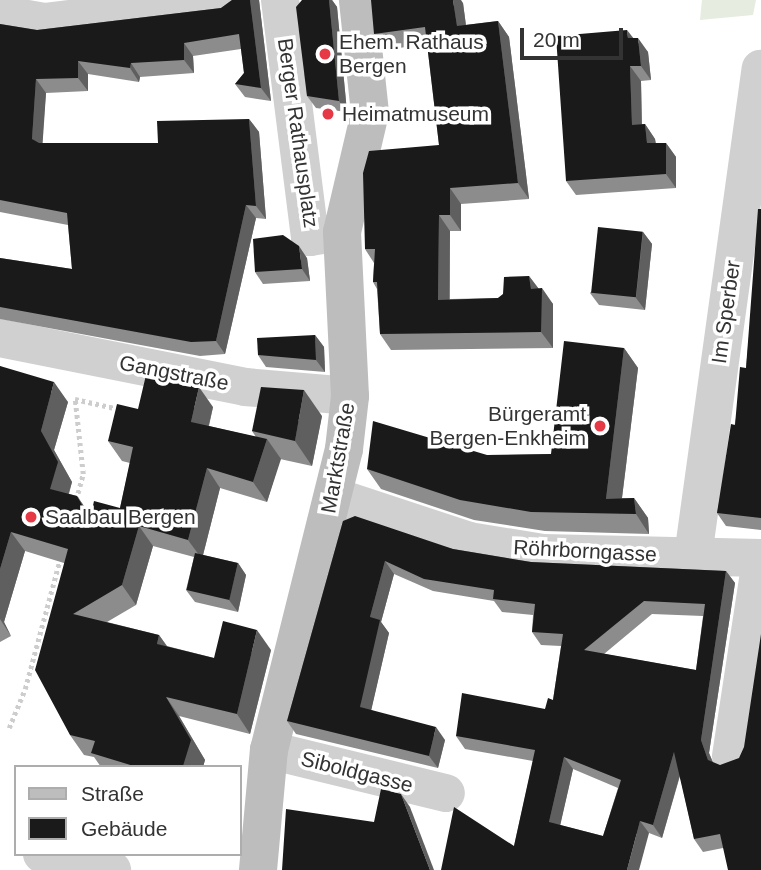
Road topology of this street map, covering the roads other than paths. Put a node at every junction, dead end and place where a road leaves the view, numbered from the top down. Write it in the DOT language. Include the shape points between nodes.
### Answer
graph roads {
  1 [pos="228,0"];
  2 [pos="280,0"];
  3 [pos="358,0"];
  4 [pos="0,14"];
  5 [pos="761,69"];
  6 [pos="342,232"];
  7 [pos="0,338"];
  8 [pos="350,396"];
  9 [pos="333,496"];
  10 [pos="693,556"];
  11 [pos="761,558"];
  12 [pos="269,750"];
  13 [pos="731,756"];
  14 [pos="446,793"];
  15 [pos="50,856"];
  16 [pos="112,870"];
  17 [pos="258,870"];
  1 -- 4 [label="street" via="44,22"];
  2 -- 6 [label="street, Berger Rathausplatz" via="310,237"];
  3 -- 6 [label="street, Marktstraße" via="370,113"];
  5 -- 10 [label="street, Im Sperber"];
  6 -- 8 [label="street, Marktstraße"];
  7 -- 8 [label="street, Gangstraße" via="245,387"];
  8 -- 9 [label="street, Marktstraße"];
  9 -- 10 [label="street, Röhrborngasse" via="469,541 543,553"];
  9 -- 12 [label="street, Marktstraße"];
  10 -- 11 [label="street, Röhrborngasse"];
  11 -- 13 [label="street"];
  12 -- 14 [label="street, Siboldgasse"];
  12 -- 17 [label="street, Marktstraße"];
  15 -- 16 [label="street"];
}
